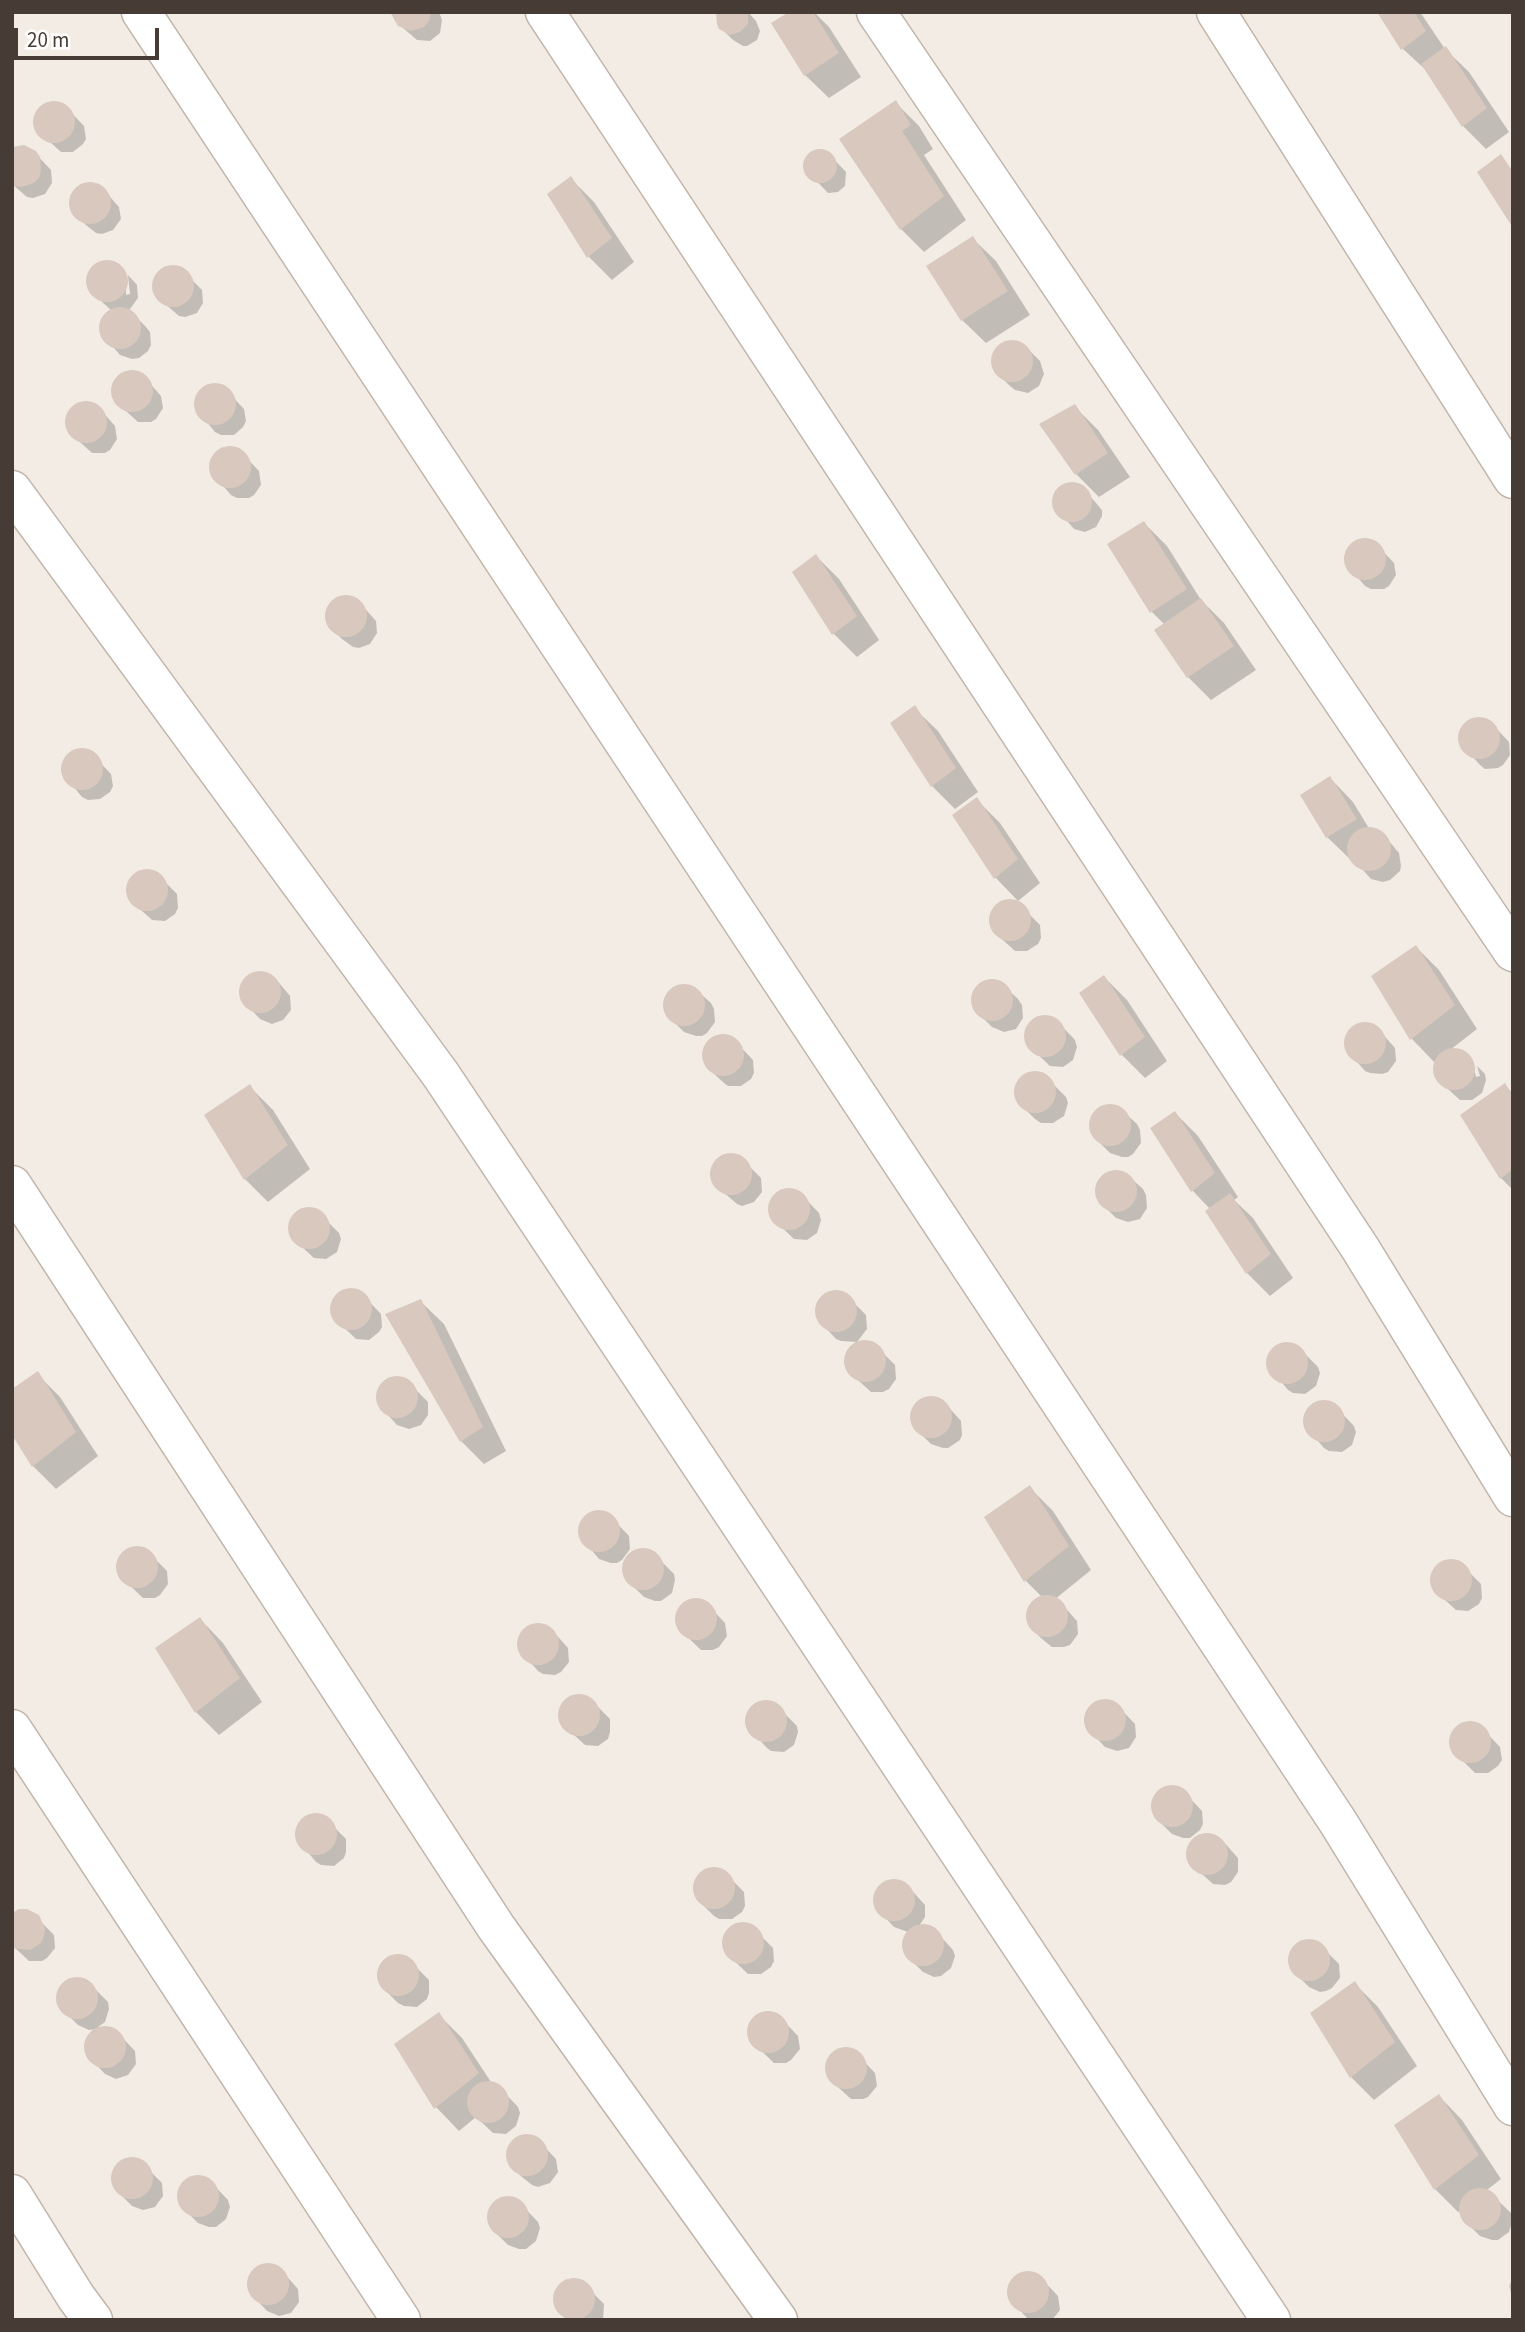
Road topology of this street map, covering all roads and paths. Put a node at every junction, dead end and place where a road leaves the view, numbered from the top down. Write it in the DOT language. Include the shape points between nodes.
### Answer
graph roads {
  1 [pos="141,12"];
  2 [pos="545,12"];
  3 [pos="876,12"];
  4 [pos="1216,12"];
  5 [pos="1513,479"];
  6 [pos="12,490"];
  7 [pos="1513,952"];
  8 [pos="12,1185"];
  9 [pos="1513,1497"];
  10 [pos="12,1729"];
  11 [pos="1513,2106"];
  12 [pos="12,2194"];
  13 [pos="93,2320"];
  14 [pos="401,2320"];
  15 [pos="778,2320"];
  16 [pos="1271,2320"];
  1 -- 11 [label="street" via="1338,1822"];
  2 -- 9 [label="street" via="1360,1248"];
  3 -- 7 [label="street"];
  4 -- 5 [label="street"];
  6 -- 16 [label="street" via="441,1075"];
  8 -- 15 [label="street" via="496,1927"];
  10 -- 14 [label="street"];
  12 -- 13 [label="street"];
}
